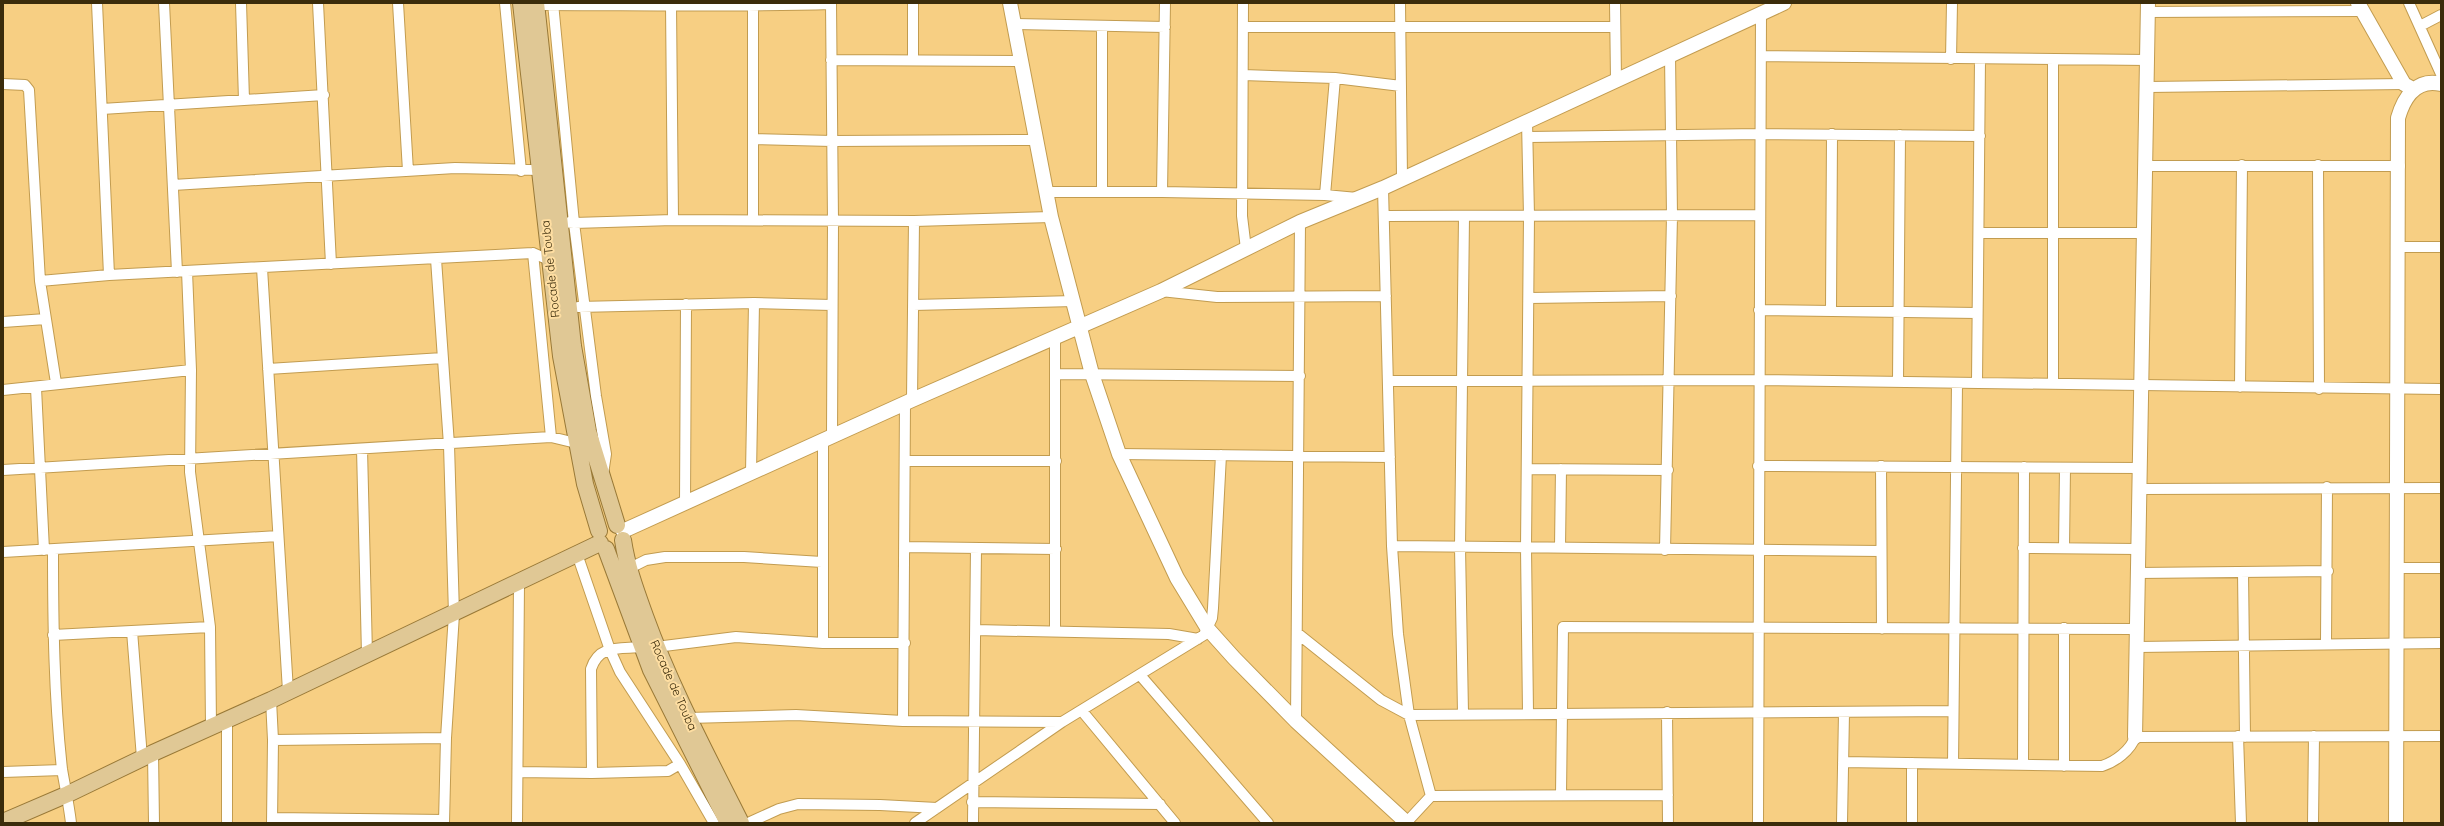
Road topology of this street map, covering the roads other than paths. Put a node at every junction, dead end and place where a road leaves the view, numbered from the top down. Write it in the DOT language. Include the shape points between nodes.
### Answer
graph roads {
  1 [pos="97,3"];
  2 [pos="164,3"];
  3 [pos="241,3"];
  4 [pos="318,3"];
  5 [pos="398,3"];
  6 [pos="505,3"];
  7 [pos="832,3"];
  8 [pos="913,3"];
  9 [pos="1010,3"];
  10 [pos="1165,3"];
  11 [pos="1243,3"];
  12 [pos="1400,3"];
  13 [pos="1615,3"];
  14 [pos="1784,3"];
  15 [pos="1952,3"];
  16 [pos="2409,3"];
  17 [pos="531,4"];
  18 [pos="553,4"];
  19 [pos="671,4"];
  20 [pos="753,5"];
  21 [pos="2148,7"];
  22 [pos="2360,7"];
  23 [pos="1761,13"];
  24 [pos="2441,15"];
  25 [pos="1013,24"];
  26 [pos="1102,26"];
  27 [pos="1401,26"];
  28 [pos="2420,26"];
  29 [pos="1165,27"];
  30 [pos="1243,27"];
  31 [pos="1615,27"];
  32 [pos="1670,55"];
  33 [pos="1762,56"];
  34 [pos="1951,59"];
  35 [pos="1980,59"];
  36 [pos="831,60"];
  37 [pos="913,60"];
  38 [pos="2053,60"];
  39 [pos="2148,60"];
  40 [pos="1020,61"];
  41 [pos="2441,74"];
  42 [pos="1243,75"];
  43 [pos="1335,78"];
  44 [pos="1616,80"];
  45 [pos="3,84"];
  46 [pos="2441,84"];
  47 [pos="1401,86"];
  48 [pos="2148,87"];
  49 [pos="2409,87"];
  50 [pos="324,95"];
  51 [pos="244,100"];
  52 [pos="169,106"];
  53 [pos="102,109"];
  54 [pos="1527,121"];
  55 [pos="1761,134"];
  56 [pos="1832,134"];
  57 [pos="1671,135"];
  58 [pos="1900,135"];
  59 [pos="1529,136"];
  60 [pos="1980,136"];
  61 [pos="753,139"];
  62 [pos="1035,140"];
  63 [pos="832,141"];
  64 [pos="2242,165"];
  65 [pos="2318,165"];
  66 [pos="2145,166"];
  67 [pos="2400,166"];
  68 [pos="539,170"];
  69 [pos="408,171"];
  70 [pos="521,171"];
  71 [pos="328,176"];
  72 [pos="1402,178"];
  73 [pos="173,185"];
  74 [pos="1382,188"];
  75 [pos="1102,190"];
  76 [pos="1046,192"];
  77 [pos="1162,192"];
  78 [pos="1242,194"];
  79 [pos="1325,195"];
  80 [pos="1359,198"];
  81 [pos="1760,215"];
  82 [pos="1385,216"];
  83 [pos="1529,216"];
  84 [pos="1672,216"];
  85 [pos="1051,217"];
  86 [pos="1464,217"];
  87 [pos="673,220"];
  88 [pos="753,220"];
  89 [pos="914,221"];
  90 [pos="566,222"];
  91 [pos="834,222"];
  92 [pos="1300,222"];
  93 [pos="1980,233"];
  94 [pos="2053,233"];
  95 [pos="2144,233"];
  96 [pos="2399,247"];
  97 [pos="2441,247"];
  98 [pos="1246,249"];
  99 [pos="533,253"];
  100 [pos="436,259"];
  101 [pos="549,260"];
  102 [pos="331,264"];
  103 [pos="262,268"];
  104 [pos="182,272"];
  105 [pos="109,275"];
  106 [pos="40,281"];
  107 [pos="1161,291"];
  108 [pos="1301,296"];
  109 [pos="1386,296"];
  110 [pos="1671,296"];
  111 [pos="1529,298"];
  112 [pos="1074,301"];
  113 [pos="754,303"];
  114 [pos="686,304"];
  115 [pos="832,305"];
  116 [pos="913,305"];
  117 [pos="568,307"];
  118 [pos="585,307"];
  119 [pos="1759,310"];
  120 [pos="1831,311"];
  121 [pos="1898,312"];
  122 [pos="1977,313"];
  123 [pos="46,320"];
  124 [pos="3,322"];
  125 [pos="1080,327"];
  126 [pos="1055,338"];
  127 [pos="443,358"];
  128 [pos="268,369"];
  129 [pos="191,370"];
  130 [pos="1056,374"];
  131 [pos="1092,374"];
  132 [pos="1300,376"];
  133 [pos="1759,380"];
  134 [pos="1388,381"];
  135 [pos="1462,381"];
  136 [pos="1528,381"];
  137 [pos="1670,381"];
  138 [pos="1898,382"];
  139 [pos="56,383"];
  140 [pos="1957,383"];
  141 [pos="1977,383"];
  142 [pos="2053,383"];
  143 [pos="2142,385"];
  144 [pos="2240,387"];
  145 [pos="36,388"];
  146 [pos="2319,389"];
  147 [pos="2441,389"];
  148 [pos="3,390"];
  149 [pos="2398,390"];
  150 [pos="909,401"];
  151 [pos="551,438"];
  152 [pos="827,439"];
  153 [pos="576,443"];
  154 [pos="449,445"];
  155 [pos="362,449"];
  156 [pos="273,454"];
  157 [pos="1119,454"];
  158 [pos="1221,455"];
  159 [pos="1299,456"];
  160 [pos="1390,457"];
  161 [pos="190,459"];
  162 [pos="905,461"];
  163 [pos="1056,461"];
  164 [pos="1758,466"];
  165 [pos="1881,466"];
  166 [pos="1955,466"];
  167 [pos="2024,467"];
  168 [pos="41,468"];
  169 [pos="2065,468"];
  170 [pos="2140,468"];
  171 [pos="1528,469"];
  172 [pos="1561,469"];
  173 [pos="3,470"];
  174 [pos="1668,470"];
  175 [pos="751,473"];
  176 [pos="602,481"];
  177 [pos="2327,487"];
  178 [pos="2140,488"];
  179 [pos="2398,488"];
  180 [pos="2441,488"];
  181 [pos="685,504"];
  182 [pos="621,532"];
  183 [pos="278,536"];
  184 [pos="200,539"];
  185 [pos="602,541"];
  186 [pos="905,546"];
  187 [pos="1392,546"];
  188 [pos="1460,547"];
  189 [pos="976,548"];
  190 [pos="1526,548"];
  191 [pos="1560,548"];
  192 [pos="2023,548"];
  193 [pos="2064,548"];
  194 [pos="1056,549"];
  195 [pos="2138,549"];
  196 [pos="49,550"];
  197 [pos="1665,550"];
  198 [pos="1758,550"];
  199 [pos="1881,550"];
  200 [pos="3,552"];
  201 [pos="577,554"];
  202 [pos="822,562"];
  203 [pos="2397,568"];
  204 [pos="2441,568"];
  205 [pos="628,569"];
  206 [pos="2328,571"];
  207 [pos="2243,572"];
  208 [pos="2138,573"];
  209 [pos="519,583"];
  210 [pos="454,614"];
  211 [pos="210,627"];
  212 [pos="2023,628"];
  213 [pos="2064,628"];
  214 [pos="1208,629"];
  215 [pos="1758,629"];
  216 [pos="1882,629"];
  217 [pos="2137,629"];
  218 [pos="132,630"];
  219 [pos="975,630"];
  220 [pos="1952,630"];
  221 [pos="1056,631"];
  222 [pos="1297,633"];
  223 [pos="53,635"];
  224 [pos="1198,639"];
  225 [pos="823,643"];
  226 [pos="905,643"];
  227 [pos="2326,644"];
  228 [pos="2397,644"];
  229 [pos="2441,644"];
  230 [pos="2244,645"];
  231 [pos="649,647"];
  232 [pos="2138,647"];
  233 [pos="610,650"];
  234 [pos="367,654"];
  235 [pos="1140,674"];
  236 [pos="288,691"];
  237 [pos="270,700"];
  238 [pos="1082,710"];
  239 [pos="1953,711"];
  240 [pos="1561,712"];
  241 [pos="1667,712"];
  242 [pos="1758,712"];
  243 [pos="1463,713"];
  244 [pos="1528,713"];
  245 [pos="1844,713"];
  246 [pos="1409,715"];
  247 [pos="688,718"];
  248 [pos="227,720"];
  249 [pos="903,721"];
  250 [pos="974,721"];
  251 [pos="1296,721"];
  252 [pos="1062,722"];
  253 [pos="211,727"];
  254 [pos="2314,736"];
  255 [pos="2396,736"];
  256 [pos="2441,736"];
  257 [pos="2135,737"];
  258 [pos="2242,737"];
  259 [pos="446,738"];
  260 [pos="273,740"];
  261 [pos="148,756"];
  262 [pos="1843,762"];
  263 [pos="1912,763"];
  264 [pos="680,764"];
  265 [pos="1953,764"];
  266 [pos="2023,764"];
  267 [pos="2064,766"];
  268 [pos="62,770"];
  269 [pos="3,772"];
  270 [pos="518,772"];
  271 [pos="592,773"];
  272 [pos="972,783"];
  273 [pos="68,794"];
  274 [pos="1561,795"];
  275 [pos="1668,795"];
  276 [pos="1431,796"];
  277 [pos="972,802"];
  278 [pos="1160,804"];
  279 [pos="937,808"];
  280 [pos="272,820"];
  281 [pos="3,822"];
  282 [pos="360,822"];
  283 [pos="444,822"];
  284 [pos="71,823"];
  285 [pos="154,823"];
  286 [pos="227,823"];
  287 [pos="517,823"];
  288 [pos="714,823"];
  289 [pos="728,823"];
  290 [pos="741,823"];
  291 [pos="748,823"];
  292 [pos="915,823"];
  293 [pos="973,823"];
  294 [pos="1175,823"];
  295 [pos="1268,823"];
  296 [pos="1406,823"];
  297 [pos="1668,823"];
  298 [pos="1758,823"];
  299 [pos="1842,823"];
  300 [pos="1912,823"];
  301 [pos="2241,823"];
  302 [pos="2313,823"];
  303 [pos="2396,823"];
  1 -- 53 [label="street"];
  2 -- 52 [label="street"];
  3 -- 51 [label="street"];
  4 -- 50 [label="street"];
  5 -- 69 [label="street"];
  6 -- 70 [label="street"];
  7 -- 20 [label="street"];
  7 -- 36 [label="street"];
  8 -- 37 [label="street"];
  9 -- 25 [label="street"];
  10 -- 29 [label="street"];
  11 -- 30 [label="street"];
  12 -- 27 [label="street"];
  13 -- 31 [label="street"];
  14 -- 23 [label="street"];
  15 -- 34 [label="street"];
  16 -- 28 [label="street"];
  17 -- 18 [label="street"];
  17 -- 68 [label="main road, Rocade de Touba"];
  17 -- 90 [label="main road, Rocade de Touba"];
  18 -- 19 [label="street"];
  18 -- 90 [label="street"];
  19 -- 20 [label="street"];
  19 -- 87 [label="street"];
  20 -- 61 [label="street"];
  21 -- 22 [label="street"];
  21 -- 39 [label="street"];
  22 -- 49 [label="street"];
  23 -- 32 [label="street"];
  23 -- 33 [label="street"];
  24 -- 28 [label="street"];
  25 -- 26 [label="street"];
  25 -- 40 [label="street"];
  26 -- 29 [label="street"];
  26 -- 75 [label="street"];
  27 -- 30 [label="street"];
  27 -- 31 [label="street"];
  27 -- 47 [label="street"];
  28 -- 41 [label="street"];
  29 -- 77 [label="street"];
  30 -- 42 [label="street"];
  31 -- 44 [label="street"];
  32 -- 44 [label="street"];
  32 -- 57 [label="street"];
  33 -- 34 [label="street"];
  33 -- 55 [label="street"];
  34 -- 35 [label="street"];
  35 -- 38 [label="street"];
  35 -- 60 [label="street"];
  36 -- 37 [label="street"];
  36 -- 63 [label="street"];
  37 -- 40 [label="street"];
  38 -- 39 [label="street"];
  38 -- 94 [label="street"];
  39 -- 48 [label="street"];
  40 -- 62 [label="street"];
  42 -- 43 [label="street"];
  42 -- 78 [label="street"];
  43 -- 47 [label="street"];
  43 -- 79 [label="street"];
  44 -- 54 [label="street"];
  45 -- 106 [label="street" via="25,85 29,90"];
  46 -- 49 [label="street" via="2428,82"];
  47 -- 72 [label="street"];
  48 -- 49 [label="street"];
  48 -- 66 [label="street"];
  49 -- 67 [label="street" via="2398,118"];
  50 -- 51 [label="street"];
  50 -- 71 [label="street"];
  51 -- 52 [label="street"];
  52 -- 53 [label="street"];
  52 -- 73 [label="street"];
  53 -- 105 [label="street"];
  54 -- 59 [label="street"];
  54 -- 72 [label="street"];
  55 -- 56 [label="street"];
  55 -- 57 [label="street"];
  55 -- 81 [label="street"];
  56 -- 58 [label="street"];
  56 -- 120 [label="street"];
  57 -- 59 [label="street"];
  57 -- 84 [label="street"];
  58 -- 60 [label="street"];
  58 -- 121 [label="street"];
  59 -- 83 [label="street"];
  60 -- 93 [label="street"];
  61 -- 63 [label="street"];
  61 -- 88 [label="street"];
  62 -- 63 [label="street"];
  62 -- 76 [label="street"];
  63 -- 91 [label="street"];
  64 -- 65 [label="street"];
  64 -- 66 [label="street"];
  64 -- 144 [label="street"];
  65 -- 67 [label="street"];
  65 -- 146 [label="street"];
  66 -- 95 [label="street"];
  67 -- 96 [label="street"];
  68 -- 70 [label="street"];
  68 -- 101 [label="main road, Rocade de Touba"];
  69 -- 70 [label="street" via="455,168"];
  69 -- 71 [label="street"];
  71 -- 73 [label="street"];
  71 -- 102 [label="street"];
  72 -- 74 [label="street"];
  73 -- 104 [label="street"];
  74 -- 80 [label="street"];
  74 -- 82 [label="street"];
  75 -- 76 [label="street"];
  75 -- 77 [label="street"];
  76 -- 85 [label="street"];
  77 -- 78 [label="street"];
  78 -- 79 [label="street"];
  78 -- 98 [label="street"];
  79 -- 80 [label="street"];
  80 -- 92 [label="street"];
  81 -- 84 [label="street"];
  81 -- 119 [label="street"];
  82 -- 86 [label="street"];
  82 -- 109 [label="street"];
  83 -- 84 [label="street"];
  83 -- 86 [label="street"];
  83 -- 111 [label="street"];
  84 -- 110 [label="street"];
  85 -- 89 [label="street"];
  85 -- 112 [label="street"];
  86 -- 135 [label="street"];
  87 -- 88 [label="street"];
  87 -- 90 [label="street"];
  88 -- 91 [label="street"];
  89 -- 91 [label="street"];
  89 -- 116 [label="street"];
  90 -- 117 [label="main road, Rocade de Touba"];
  90 -- 118 [label="street"];
  91 -- 115 [label="street"];
  92 -- 98 [label="street"];
  92 -- 108 [label="street"];
  93 -- 94 [label="street"];
  93 -- 122 [label="street"];
  94 -- 95 [label="street"];
  94 -- 142 [label="street"];
  95 -- 143 [label="street"];
  96 -- 97 [label="street"];
  96 -- 149 [label="street"];
  98 -- 107 [label="street"];
  99 -- 100 [label="street"];
  99 -- 101 [label="street"];
  99 -- 151 [label="street"];
  100 -- 102 [label="street"];
  100 -- 127 [label="street"];
  101 -- 153 [label="main road, Rocade de Touba" via="561,356"];
  102 -- 103 [label="street"];
  103 -- 104 [label="street"];
  103 -- 128 [label="street"];
  104 -- 105 [label="street"];
  104 -- 129 [label="street"];
  105 -- 106 [label="street"];
  106 -- 123 [label="street"];
  107 -- 108 [label="street" via="1217,297"];
  107 -- 125 [label="street"];
  108 -- 109 [label="street"];
  108 -- 132 [label="street"];
  109 -- 134 [label="street"];
  110 -- 111 [label="street"];
  110 -- 137 [label="street"];
  111 -- 136 [label="street"];
  112 -- 116 [label="street"];
  112 -- 125 [label="street"];
  113 -- 114 [label="street"];
  113 -- 115 [label="street"];
  113 -- 175 [label="street"];
  114 -- 118 [label="street"];
  114 -- 181 [label="street"];
  115 -- 152 [label="street"];
  116 -- 150 [label="street"];
  117 -- 118 [label="street"];
  117 -- 176 [label="main road, Rocade de Touba" via="588,431"];
  118 -- 176 [label="street" via="606,454"];
  119 -- 120 [label="street"];
  119 -- 133 [label="street"];
  120 -- 121 [label="street"];
  121 -- 122 [label="street"];
  121 -- 138 [label="street"];
  122 -- 141 [label="street"];
  123 -- 124 [label="street"];
  123 -- 139 [label="street"];
  125 -- 126 [label="street"];
  125 -- 131 [label="street"];
  126 -- 130 [label="street"];
  126 -- 150 [label="street"];
  127 -- 128 [label="street"];
  127 -- 154 [label="street"];
  128 -- 156 [label="street"];
  129 -- 139 [label="street"];
  129 -- 161 [label="street"];
  130 -- 131 [label="street"];
  130 -- 163 [label="street"];
  131 -- 132 [label="street"];
  131 -- 157 [label="street"];
  132 -- 159 [label="street"];
  133 -- 137 [label="street"];
  133 -- 138 [label="street"];
  133 -- 164 [label="street"];
  134 -- 135 [label="street"];
  134 -- 160 [label="street"];
  135 -- 136 [label="street"];
  135 -- 188 [label="street"];
  136 -- 137 [label="street"];
  136 -- 171 [label="street"];
  137 -- 174 [label="street"];
  138 -- 140 [label="street"];
  139 -- 145 [label="street"];
  140 -- 141 [label="street"];
  140 -- 166 [label="street"];
  141 -- 142 [label="street"];
  142 -- 143 [label="street"];
  143 -- 144 [label="street"];
  143 -- 170 [label="street"];
  144 -- 146 [label="street"];
  145 -- 148 [label="street"];
  145 -- 168 [label="street"];
  146 -- 149 [label="street"];
  147 -- 149 [label="street"];
  149 -- 179 [label="street"];
  150 -- 152 [label="street"];
  150 -- 162 [label="street"];
  151 -- 153 [label="street"];
  151 -- 154 [label="street"];
  152 -- 175 [label="street"];
  152 -- 202 [label="street"];
  153 -- 185 [label="main road, Rocade de Touba" via="590,504"];
  154 -- 155 [label="street"];
  154 -- 210 [label="street"];
  155 -- 156 [label="street"];
  155 -- 234 [label="street"];
  156 -- 161 [label="street"];
  156 -- 183 [label="street"];
  157 -- 158 [label="street"];
  157 -- 214 [label="street" via="1176,578"];
  158 -- 159 [label="street"];
  158 -- 214 [label="street" via="1213,608"];
  159 -- 160 [label="street"];
  159 -- 222 [label="street"];
  160 -- 187 [label="street"];
  161 -- 168 [label="street"];
  161 -- 184 [label="street"];
  162 -- 163 [label="street"];
  162 -- 186 [label="street"];
  163 -- 194 [label="street"];
  164 -- 165 [label="street"];
  164 -- 198 [label="street"];
  165 -- 166 [label="street"];
  165 -- 199 [label="street"];
  166 -- 167 [label="street"];
  166 -- 220 [label="street"];
  167 -- 169 [label="street"];
  167 -- 192 [label="street"];
  168 -- 173 [label="street"];
  168 -- 196 [label="street"];
  169 -- 170 [label="street"];
  169 -- 193 [label="street"];
  170 -- 178 [label="street"];
  171 -- 172 [label="street"];
  171 -- 190 [label="street"];
  172 -- 174 [label="street"];
  172 -- 191 [label="street"];
  174 -- 197 [label="street"];
  175 -- 181 [label="street"];
  176 -- 182 [label="main road, Rocade de Touba"];
  177 -- 178 [label="street"];
  177 -- 179 [label="street"];
  177 -- 206 [label="street"];
  178 -- 195 [label="street"];
  179 -- 180 [label="street"];
  179 -- 203 [label="street"];
  181 -- 182 [label="street"];
  182 -- 185 [label="main road" via="619,547"];
  182 -- 185 [label="main road" via="607,524"];
  182 -- 205 [label="main road, Rocade de Touba"];
  183 -- 184 [label="street"];
  183 -- 236 [label="street"];
  184 -- 196 [label="street"];
  184 -- 211 [label="street"];
  185 -- 201 [label="main road"];
  185 -- 231 [label="main road, Rocade de Touba"];
  186 -- 189 [label="street"];
  186 -- 226 [label="street"];
  187 -- 188 [label="street"];
  187 -- 246 [label="street" via="1398,634"];
  188 -- 190 [label="street"];
  188 -- 243 [label="street"];
  189 -- 194 [label="street"];
  189 -- 219 [label="street"];
  190 -- 191 [label="street"];
  190 -- 244 [label="street"];
  191 -- 197 [label="street"];
  192 -- 193 [label="street"];
  192 -- 212 [label="street"];
  193 -- 195 [label="street"];
  194 -- 221 [label="street"];
  195 -- 208 [label="street"];
  196 -- 200 [label="street"];
  196 -- 223 [label="street"];
  197 -- 198 [label="street"];
  198 -- 199 [label="street"];
  198 -- 215 [label="street"];
  199 -- 216 [label="street"];
  201 -- 209 [label="main road"];
  201 -- 233 [label="street"];
  202 -- 205 [label="street" via="744,557 665,557 646,560"];
  202 -- 225 [label="street"];
  203 -- 204 [label="street"];
  203 -- 228 [label="street"];
  205 -- 231 [label="main road, Rocade de Touba"];
  206 -- 207 [label="street"];
  206 -- 227 [label="street"];
  207 -- 208 [label="street"];
  207 -- 230 [label="street"];
  208 -- 217 [label="street"];
  209 -- 210 [label="main road"];
  209 -- 270 [label="street"];
  210 -- 234 [label="main road"];
  210 -- 259 [label="street"];
  211 -- 218 [label="street"];
  211 -- 253 [label="street"];
  212 -- 213 [label="street"];
  212 -- 220 [label="street"];
  212 -- 266 [label="street"];
  213 -- 217 [label="street"];
  213 -- 267 [label="street"];
  214 -- 224 [label="street"];
  214 -- 251 [label="street"];
  215 -- 216 [label="street"];
  215 -- 240 [label="street" via="1563,627"];
  215 -- 242 [label="street"];
  216 -- 220 [label="street"];
  217 -- 232 [label="street"];
  218 -- 223 [label="street"];
  218 -- 261 [label="street"];
  219 -- 221 [label="street"];
  219 -- 250 [label="street"];
  220 -- 239 [label="street"];
  221 -- 224 [label="street" via="1169,634"];
  222 -- 246 [label="street" via="1381,700"];
  222 -- 251 [label="street"];
  223 -- 268 [label="street"];
  224 -- 235 [label="street"];
  225 -- 226 [label="street"];
  225 -- 231 [label="street" via="736,637"];
  226 -- 249 [label="street"];
  227 -- 228 [label="street"];
  227 -- 230 [label="street"];
  228 -- 229 [label="street"];
  228 -- 255 [label="street"];
  230 -- 232 [label="street"];
  230 -- 258 [label="street"];
  231 -- 233 [label="street"];
  231 -- 247 [label="main road, Rocade de Touba"];
  231 -- 289 [label="main road, Rocade de Touba" via="667,706"];
  232 -- 257 [label="street"];
  233 -- 264 [label="street" via="626,683"];
  233 -- 271 [label="street" via="597,655 592,669"];
  234 -- 236 [label="main road"];
  235 -- 238 [label="street"];
  235 -- 295 [label="street"];
  236 -- 237 [label="main road"];
  237 -- 248 [label="main road"];
  237 -- 260 [label="street"];
  238 -- 252 [label="street"];
  238 -- 278 [label="street"];
  239 -- 245 [label="street"];
  239 -- 265 [label="street"];
  240 -- 241 [label="street"];
  240 -- 244 [label="street"];
  240 -- 274 [label="street"];
  241 -- 242 [label="street"];
  241 -- 275 [label="street"];
  242 -- 245 [label="street"];
  242 -- 298 [label="street"];
  243 -- 244 [label="street"];
  243 -- 246 [label="street"];
  245 -- 262 [label="street"];
  246 -- 276 [label="street"];
  247 -- 249 [label="street" via="796,715"];
  247 -- 290 [label="main road, Rocade de Touba"];
  248 -- 253 [label="main road"];
  248 -- 286 [label="street"];
  249 -- 250 [label="street"];
  250 -- 252 [label="street"];
  250 -- 272 [label="street"];
  251 -- 296 [label="street"];
  252 -- 272 [label="street"];
  253 -- 261 [label="main road"];
  254 -- 255 [label="street"];
  254 -- 258 [label="street"];
  254 -- 302 [label="street"];
  255 -- 256 [label="street"];
  255 -- 303 [label="street"];
  257 -- 258 [label="street"];
  257 -- 267 [label="street" via="2130,746 2108,764"];
  258 -- 301 [label="street"];
  259 -- 260 [label="street"];
  259 -- 283 [label="street"];
  260 -- 280 [label="street"];
  261 -- 273 [label="main road"];
  261 -- 285 [label="street"];
  262 -- 263 [label="street"];
  262 -- 299 [label="street"];
  263 -- 265 [label="street"];
  263 -- 300 [label="street"];
  264 -- 271 [label="street" via="668,770"];
  264 -- 288 [label="street"];
  265 -- 266 [label="street"];
  266 -- 267 [label="street"];
  268 -- 269 [label="street"];
  268 -- 273 [label="street"];
  270 -- 271 [label="street"];
  270 -- 287 [label="street"];
  272 -- 277 [label="street"];
  272 -- 279 [label="street"];
  273 -- 281 [label="main road"];
  273 -- 284 [label="street"];
  274 -- 275 [label="street"];
  274 -- 276 [label="street"];
  275 -- 297 [label="street"];
  276 -- 296 [label="street"];
  277 -- 278 [label="street"];
  277 -- 293 [label="street"];
  278 -- 294 [label="street"];
  279 -- 291 [label="street" via="798,804 779,809"];
  279 -- 292 [label="street"];
  280 -- 282 [label="street"];
  282 -- 283 [label="street"];
}
